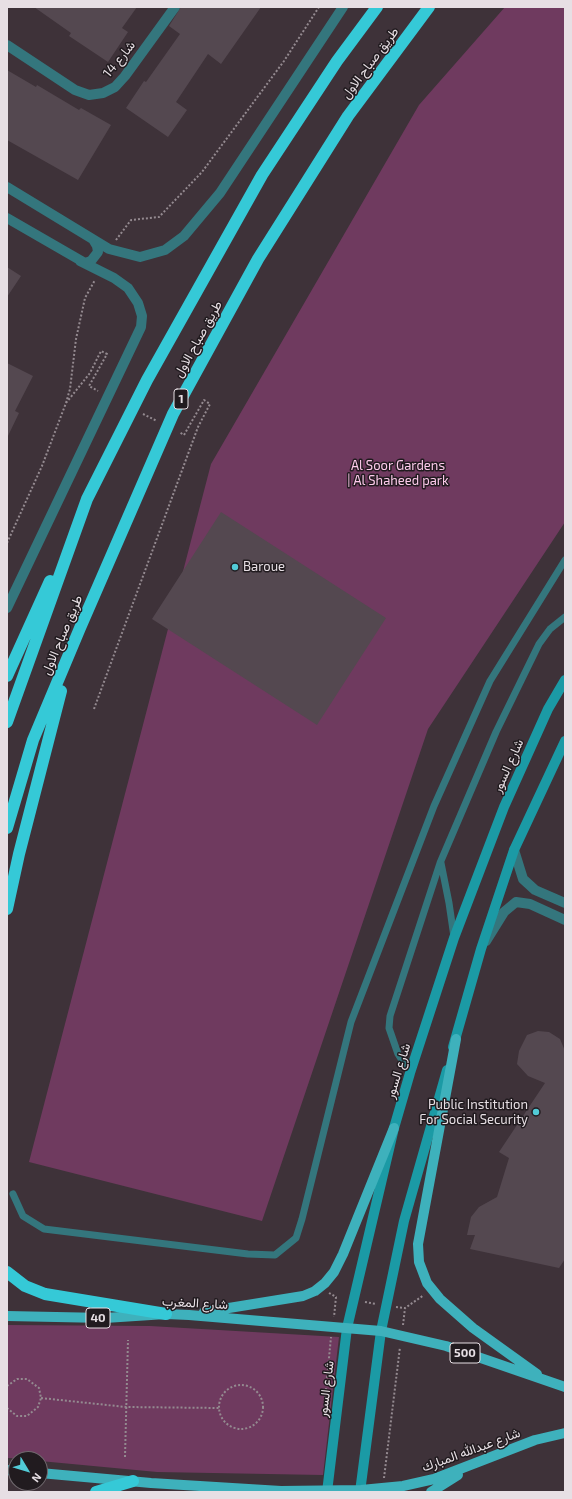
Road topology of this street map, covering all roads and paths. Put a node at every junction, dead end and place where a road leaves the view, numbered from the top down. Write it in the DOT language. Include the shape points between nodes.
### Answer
graph roads {
  1 [pos="175,7"];
  2 [pos="319,7"];
  3 [pos="343,7"];
  4 [pos="377,7"];
  5 [pos="429,7"];
  6 [pos="7,45"];
  7 [pos="7,187"];
  8 [pos="7,218"];
  9 [pos="94,242"];
  10 [pos="109,249"];
  11 [pos="80,261"];
  12 [pos="100,270"];
  13 [pos="89,386"];
  14 [pos="66,403"];
  15 [pos="184,435"];
  16 [pos="87,500"];
  17 [pos="7,543"];
  18 [pos="565,560"];
  19 [pos="7,608"];
  20 [pos="565,617"];
  21 [pos="80,628"];
  22 [pos="7,676"];
  23 [pos="565,680"];
  24 [pos="94,709"];
  25 [pos="7,722"];
  26 [pos="565,742"];
  27 [pos="7,828"];
  28 [pos="514,850"];
  29 [pos="440,862"];
  30 [pos="565,903"];
  31 [pos="7,909"];
  32 [pos="565,920"];
  33 [pos="454,938"];
  34 [pos="481,949"];
  35 [pos="456,1039"];
  36 [pos="410,1073"];
  37 [pos="394,1128"];
  38 [pos="13,1194"];
  39 [pos="7,1272"];
  40 [pos="320,1288"];
  41 [pos="405,1308"];
  42 [pos="166,1314"];
  43 [pos="189,1314"];
  44 [pos="7,1316"];
  45 [pos="332,1327"];
  46 [pos="347,1328"];
  47 [pos="381,1331"];
  48 [pos="401,1334"];
  49 [pos="128,1340"];
  50 [pos="547,1381"];
  51 [pos="7,1386"];
  52 [pos="565,1387"];
  53 [pos="41,1398"];
  54 [pos="126,1407"];
  55 [pos="7,1408"];
  56 [pos="219,1408"];
  57 [pos="565,1433"];
  58 [pos="126,1457"];
  59 [pos="479,1463"];
  60 [pos="48,1474"];
  61 [pos="133,1481"];
  62 [pos="151,1483"];
  63 [pos="383,1488"];
  64 [pos="360,1491"];
  65 [pos="96,1492"];
  66 [pos="194,1492"];
  67 [pos="327,1492"];
  68 [pos="431,1492"];
  1 -- 6 [label="street, شارع 14" via="125,76 115,87 103,93 90,95 75,90"];
  2 -- 10 [label="path" via="284,61 202,172 159,216 131,220"];
  3 -- 10 [label="street" via="220,193 184,236 165,250 152,255 140,257"];
  4 -- 16 [label="highway, طريق صباح الاول" via="337,61 262,175 147,380"];
  5 -- 21 [label="highway, طريق صباح الاول / 1" via="348,116 258,259 173,414"];
  7 -- 9 [label="street"];
  8 -- 11 [label="street"];
  9 -- 10 [label="street"];
  9 -- 11 [label="street" via="98,252 96,258 86,263"];
  11 -- 12 [label="street"];
  12 -- 14 [label="path" via="85,298"];
  12 -- 19 [label="street" via="122,283 133,294 141,313 141,327"];
  13 -- 14 [label="path" via="107,354 101,351 90,373"];
  14 -- 17 [label="path" via="42,466"];
  15 -- 24 [label="path" via="204,400 210,404 198,427"];
  16 -- 22 [label="highway"];
  16 -- 25 [label="highway, طريق صباح الاول"];
  18 -- 38 [label="lane" via="490,681 434,806 351,1022 296,1238 275,1255 248,1254 44,1229 23,1216"];
  20 -- 29 [label="lane" via="550,629 539,644 496,732"];
  21 -- 27 [label="highway, طريق صباح الاول / 1" via="33,740"];
  21 -- 31 [label="highway" via="54,714"];
  23 -- 33 [label="main road, شارع السور" via="548,709 504,807"];
  26 -- 28 [label="main road"];
  28 -- 30 [label="street" via="523,880 535,890"];
  28 -- 34 [label="main road"];
  29 -- 33 [label="lane"];
  29 -- 36 [label="lane" via="390,1016 389,1028 398,1054"];
  32 -- 34 [label="street" via="530,904 516,902 504,912"];
  33 -- 36 [label="main road, شارع السور"];
  34 -- 35 [label="main road"];
  35 -- 47 [label="main road" via="404,1221"];
  35 -- 50 [label="main road" via="418,1244 420,1267 427,1284 440,1299 473,1328"];
  36 -- 37 [label="main road, شارع السور"];
  37 -- 40 [label="main road" via="343,1254 334,1272"];
  37 -- 46 [label="main road, شارع السور"];
  39 -- 42 [label="highway" via="25,1286 45,1294"];
  40 -- 43 [label="main road" via="295,1298"];
  40 -- 45 [label="path" via="336,1298"];
  41 -- 48 [label="path"];
  42 -- 43 [label="main road, شارع المغرب / 40"];
  42 -- 44 [label="main road, شارع المغرب / 40" via="105,1318"];
  43 -- 45 [label="main road, شارع المغرب / 40"];
  45 -- 46 [label="main road, شارع المغرب / 40"];
  46 -- 47 [label="main road, شارع المغرب / 40"];
  46 -- 67 [label="main road, شارع السور"];
  47 -- 48 [label="main road, 500"];
  47 -- 64 [label="main road"];
  48 -- 50 [label="main road, 500" via="446,1346"];
  48 -- 63 [label="path"];
  49 -- 54 [label="path"];
  50 -- 52 [label="main road, 500"];
  51 -- 53 [label="path" via="18,1379 27,1379 36,1384"];
  53 -- 54 [label="path"];
  53 -- 55 [label="path" via="38,1407 27,1416 12,1414"];
  54 -- 56 [label="path"];
  54 -- 58 [label="path"];
  56 -- 56 [label="path" via="225,1392 240,1385 255,1391 262,1406 257,1421 242,1429 226,1423"];
  57 -- 59 [label="main road, شارع عبدالله المبارك" via="536,1440"];
  59 -- 63 [label="main road, شارع عبدالله المبارك" via="434,1479"];
  59 -- 68 [label="main road"];
  60 -- 61 [label="main road"];
  61 -- 62 [label="main road"];
  61 -- 65 [label="highway"];
  62 -- 66 [label="main road"];
  62 -- 67 [label="main road"];
  63 -- 64 [label="main road, شارع عبدالله المبارك"];
  64 -- 67 [label="main road"];
}
